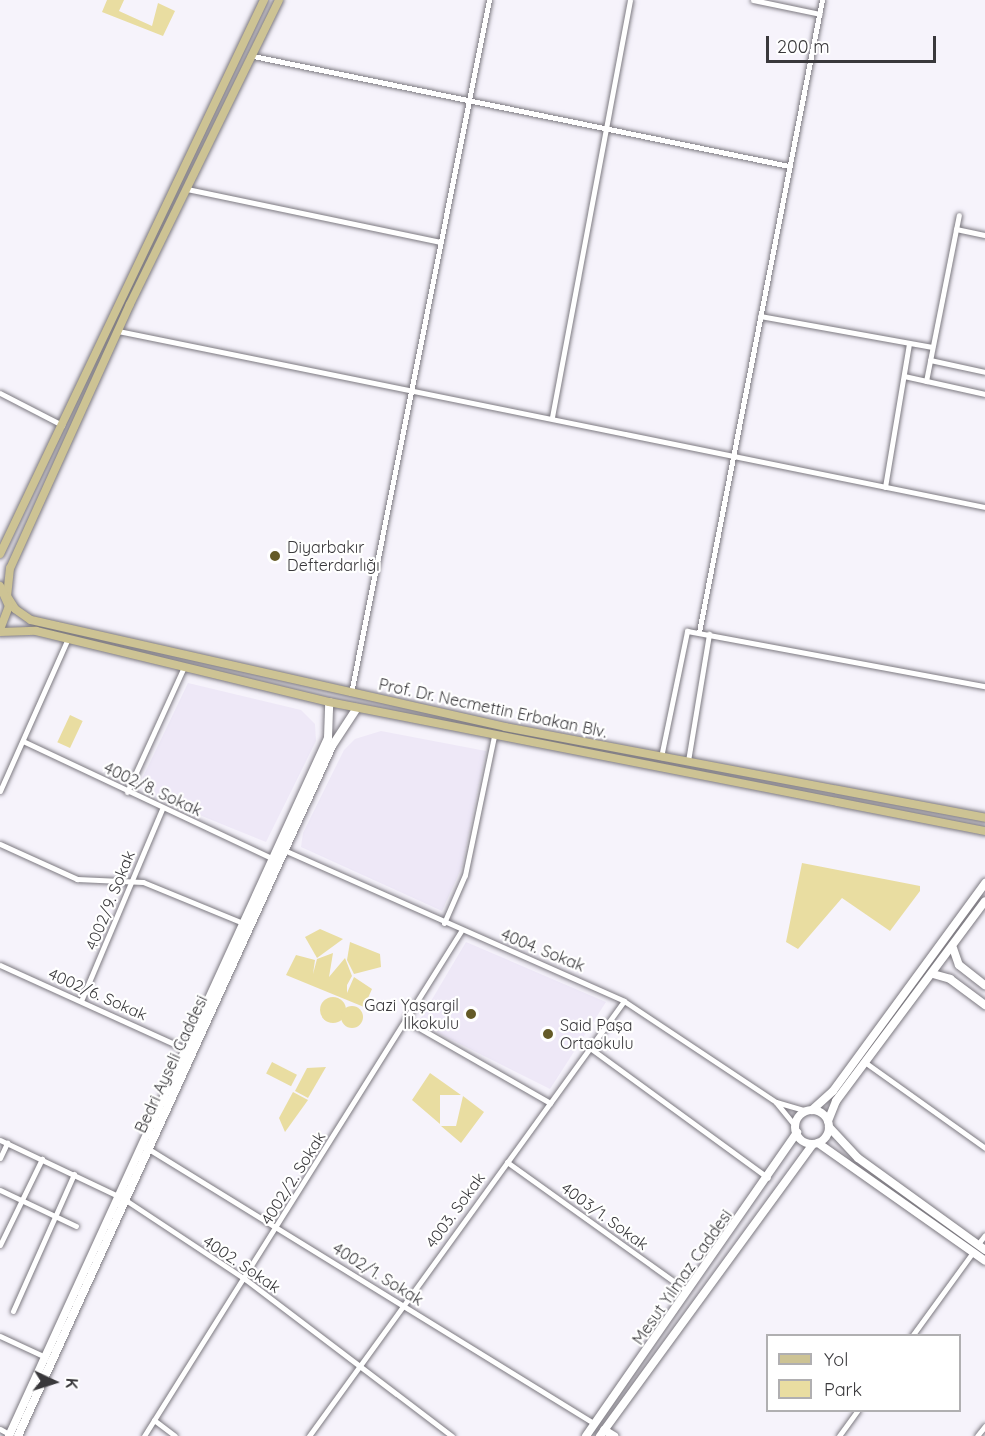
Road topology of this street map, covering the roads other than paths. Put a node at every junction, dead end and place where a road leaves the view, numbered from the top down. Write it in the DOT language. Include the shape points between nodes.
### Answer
graph roads {
  1 [pos="264,0"];
  2 [pos="279,0"];
  3 [pos="489,0"];
  4 [pos="630,0"];
  5 [pos="753,0"];
  6 [pos="822,0"];
  7 [pos="820,14"];
  8 [pos="253,56"];
  9 [pos="470,100"];
  10 [pos="605,127"];
  11 [pos="789,166"];
  12 [pos="188,189"];
  13 [pos="959,215"];
  14 [pos="956,229"];
  15 [pos="985,235"];
  16 [pos="441,242"];
  17 [pos="760,316"];
  18 [pos="118,331"];
  19 [pos="909,344"];
  20 [pos="932,347"];
  21 [pos="930,360"];
  22 [pos="985,372"];
  23 [pos="904,376"];
  24 [pos="926,381"];
  25 [pos="410,387"];
  26 [pos="0,393"];
  27 [pos="985,394"];
  28 [pos="552,417"];
  29 [pos="62,425"];
  30 [pos="733,455"];
  31 [pos="885,487"];
  32 [pos="985,507"];
  33 [pos="0,554"];
  34 [pos="0,586"];
  35 [pos="7,597"];
  36 [pos="0,630"];
  37 [pos="699,632"];
  38 [pos="709,634"];
  39 [pos="68,638"];
  40 [pos="184,667"];
  41 [pos="985,686"];
  42 [pos="351,693"];
  43 [pos="329,702"];
  44 [pos="357,708"];
  45 [pos="494,736"];
  46 [pos="23,741"];
  47 [pos="661,757"];
  48 [pos="688,761"];
  49 [pos="0,791"];
  50 [pos="127,792"];
  51 [pos="162,809"];
  52 [pos="985,818"];
  53 [pos="985,831"];
  54 [pos="0,844"];
  55 [pos="284,850"];
  56 [pos="272,858"];
  57 [pos="132,880"];
  58 [pos="985,883"];
  59 [pos="985,901"];
  60 [pos="243,923"];
  61 [pos="444,923"];
  62 [pos="461,931"];
  63 [pos="953,948"];
  64 [pos="0,965"];
  65 [pos="933,974"];
  66 [pos="985,985"];
  67 [pos="624,1001"];
  68 [pos="81,1002"];
  69 [pos="985,1005"];
  70 [pos="407,1021"];
  71 [pos="185,1048"];
  72 [pos="590,1048"];
  73 [pos="866,1063"];
  74 [pos="776,1102"];
  75 [pos="550,1103"];
  76 [pos="810,1110"];
  77 [pos="829,1124"];
  78 [pos="796,1130"];
  79 [pos="0,1140"];
  80 [pos="7,1143"];
  81 [pos="815,1143"];
  82 [pos="147,1148"];
  83 [pos="985,1149"];
  84 [pos="0,1158"];
  85 [pos="42,1159"];
  86 [pos="507,1162"];
  87 [pos="74,1174"];
  88 [pos="768,1179"];
  89 [pos="0,1190"];
  90 [pos="121,1196"];
  91 [pos="21,1201"];
  92 [pos="55,1217"];
  93 [pos="75,1226"];
  94 [pos="278,1227"];
  95 [pos="985,1235"];
  96 [pos="0,1245"];
  97 [pos="982,1247"];
  98 [pos="973,1252"];
  99 [pos="985,1261"];
  100 [pos="245,1279"];
  101 [pos="687,1291"];
  102 [pos="403,1306"];
  103 [pos="13,1311"];
  104 [pos="913,1334"];
  105 [pos="0,1336"];
  106 [pos="43,1356"];
  107 [pos="359,1368"];
  108 [pos="857,1412"];
  109 [pos="154,1419"];
  110 [pos="595,1424"];
  111 [pos="985,1426"];
  112 [pos="0,1429"];
  113 [pos="602,1433"];
  114 [pos="9,1435"];
  115 [pos="18,1436"];
  116 [pos="144,1436"];
  117 [pos="175,1436"];
  118 [pos="309,1436"];
  119 [pos="452,1436"];
  120 [pos="586,1436"];
  121 [pos="614,1436"];
  122 [pos="839,1436"];
  123 [pos="977,1436"];
  1 -- 29 [label="main road"];
  2 -- 8 [label="main road"];
  3 -- 9 [label="street"];
  4 -- 10 [label="street"];
  5 -- 7 [label="street"];
  6 -- 7 [label="street"];
  7 -- 11 [label="street"];
  8 -- 9 [label="street"];
  8 -- 12 [label="main road"];
  9 -- 10 [label="street"];
  9 -- 16 [label="street"];
  10 -- 11 [label="street"];
  10 -- 28 [label="street"];
  11 -- 17 [label="street"];
  12 -- 16 [label="street"];
  12 -- 18 [label="main road"];
  13 -- 14 [label="street"];
  14 -- 15 [label="street"];
  14 -- 20 [label="street"];
  16 -- 25 [label="street"];
  17 -- 19 [label="street"];
  17 -- 30 [label="street"];
  18 -- 25 [label="street"];
  18 -- 35 [label="main road" via="10,568"];
  19 -- 20 [label="street"];
  19 -- 23 [label="street"];
  20 -- 21 [label="street"];
  21 -- 22 [label="street"];
  21 -- 24 [label="street"];
  23 -- 24 [label="street"];
  23 -- 31 [label="street"];
  24 -- 27 [label="street"];
  25 -- 28 [label="street"];
  25 -- 42 [label="street"];
  26 -- 29 [label="street"];
  28 -- 30 [label="street"];
  29 -- 33 [label="main road"];
  30 -- 31 [label="street"];
  30 -- 37 [label="street"];
  31 -- 32 [label="street"];
  34 -- 35 [label="main road, Prof. Dr. Necmettin Erbakan Blv."];
  35 -- 36 [label="main road" via="8,616"];
  35 -- 42 [label="main road, Prof. Dr. Necmettin Erbakan Blv." via="31,620"];
  36 -- 39 [label="main road, Prof. Dr. Necmettin Erbakan Blv." via="16,628"];
  37 -- 38 [label="street"];
  37 -- 47 [label="street" via="687,631"];
  38 -- 41 [label="street"];
  38 -- 48 [label="street"];
  39 -- 40 [label="main road, Prof. Dr. Necmettin Erbakan Blv."];
  39 -- 46 [label="street"];
  40 -- 43 [label="main road, Prof. Dr. Necmettin Erbakan Blv."];
  40 -- 50 [label="street"];
  42 -- 47 [label="main road, Prof. Dr. Necmettin Erbakan Blv."];
  43 -- 44 [label="main road, Prof. Dr. Necmettin Erbakan Blv."];
  43 -- 56 [label="main road, Bedri Ayseli Caddesi" via="328,738"];
  44 -- 45 [label="main road, Prof. Dr. Necmettin Erbakan Blv."];
  44 -- 55 [label="main road, Bedri Ayseli Caddesi" via="332,746"];
  45 -- 53 [label="main road, Prof. Dr. Necmettin Erbakan Blv."];
  45 -- 61 [label="street" via="465,875"];
  46 -- 49 [label="street"];
  46 -- 50 [label="street, 4002/8. Sokak"];
  47 -- 48 [label="main road, Prof. Dr. Necmettin Erbakan Blv."];
  48 -- 52 [label="main road, Prof. Dr. Necmettin Erbakan Blv."];
  50 -- 51 [label="street, 4002/8. Sokak"];
  51 -- 56 [label="street, 4002/8. Sokak"];
  51 -- 57 [label="street, 4002/9. Sokak"];
  54 -- 57 [label="street" via="77,879"];
  55 -- 61 [label="street, 4004. Sokak"];
  55 -- 82 [label="main road, Bedri Ayseli Caddesi"];
  56 -- 60 [label="main road, Bedri Ayseli Caddesi"];
  57 -- 60 [label="street"];
  57 -- 68 [label="street, 4002/9. Sokak"];
  58 -- 76 [label="main road" via="833,1091"];
  59 -- 63 [label="main road"];
  60 -- 71 [label="main road, Bedri Ayseli Caddesi"];
  61 -- 62 [label="street, 4004. Sokak"];
  62 -- 67 [label="street, 4004. Sokak"];
  62 -- 70 [label="street, 4002/2. Sokak"];
  63 -- 65 [label="main road"];
  63 -- 66 [label="main road" via="957,963"];
  64 -- 68 [label="street, 4002/6. Sokak"];
  65 -- 69 [label="main road" via="950,979"];
  65 -- 73 [label="main road"];
  67 -- 72 [label="street, 4003. Sokak"];
  67 -- 74 [label="street, 4004. Sokak"];
  68 -- 71 [label="street, 4002/6. Sokak"];
  70 -- 75 [label="street"];
  70 -- 94 [label="street, 4002/2. Sokak"];
  71 -- 90 [label="main road, Bedri Ayseli Caddesi"];
  72 -- 75 [label="street, 4003. Sokak"];
  72 -- 88 [label="street"];
  73 -- 77 [label="main road" via="836,1101"];
  73 -- 83 [label="street"];
  74 -- 76 [label="street"];
  74 -- 78 [label="street"];
  75 -- 86 [label="street, 4003. Sokak"];
  76 -- 77 [label="main road"];
  76 -- 78 [label="main road, Mesut Yılmaz Caddesi"];
  77 -- 81 [label="main road, Mesut Yılmaz Caddesi"];
  77 -- 97 [label="main road" via="858,1158"];
  78 -- 81 [label="main road"];
  78 -- 88 [label="main road, Mesut Yılmaz Caddesi"];
  79 -- 80 [label="street, 4002. Sokak"];
  80 -- 84 [label="street"];
  80 -- 85 [label="street, 4002. Sokak"];
  81 -- 98 [label="main road"];
  81 -- 113 [label="main road, Mesut Yılmaz Caddesi"];
  82 -- 90 [label="main road, Bedri Ayseli Caddesi"];
  82 -- 94 [label="street, 4002/1. Sokak"];
  85 -- 87 [label="street, 4002. Sokak"];
  85 -- 91 [label="street"];
  86 -- 101 [label="street, 4003/1. Sokak"];
  86 -- 102 [label="street, 4003. Sokak"];
  87 -- 90 [label="street, 4002. Sokak"];
  87 -- 92 [label="street"];
  88 -- 101 [label="main road, Mesut Yılmaz Caddesi"];
  89 -- 91 [label="street"];
  90 -- 100 [label="street, 4002. Sokak"];
  90 -- 106 [label="main road, Bedri Ayseli Caddesi"];
  90 -- 115 [label="main road, Bedri Ayseli Caddesi"];
  91 -- 92 [label="street"];
  91 -- 96 [label="street"];
  92 -- 93 [label="street"];
  92 -- 103 [label="street"];
  94 -- 100 [label="street, 4002/2. Sokak"];
  94 -- 102 [label="street, 4002/1. Sokak"];
  95 -- 97 [label="street"];
  98 -- 99 [label="main road"];
  98 -- 104 [label="street"];
  100 -- 107 [label="street, 4002. Sokak"];
  100 -- 109 [label="street, 4002/2. Sokak"];
  101 -- 110 [label="main road, Mesut Yılmaz Caddesi"];
  102 -- 107 [label="street, 4003. Sokak"];
  102 -- 110 [label="street, 4002/1. Sokak"];
  105 -- 106 [label="street"];
  106 -- 114 [label="main road, Bedri Ayseli Caddesi"];
  107 -- 118 [label="street, 4003. Sokak"];
  107 -- 119 [label="street, 4002. Sokak"];
  108 -- 122 [label="street"];
  109 -- 116 [label="street, 4002/2. Sokak"];
  109 -- 117 [label="street"];
  110 -- 120 [label="main road, Mesut Yılmaz Caddesi"];
  111 -- 123 [label="street"];
  112 -- 114 [label="street"];
  113 -- 121 [label="main road"];
}
